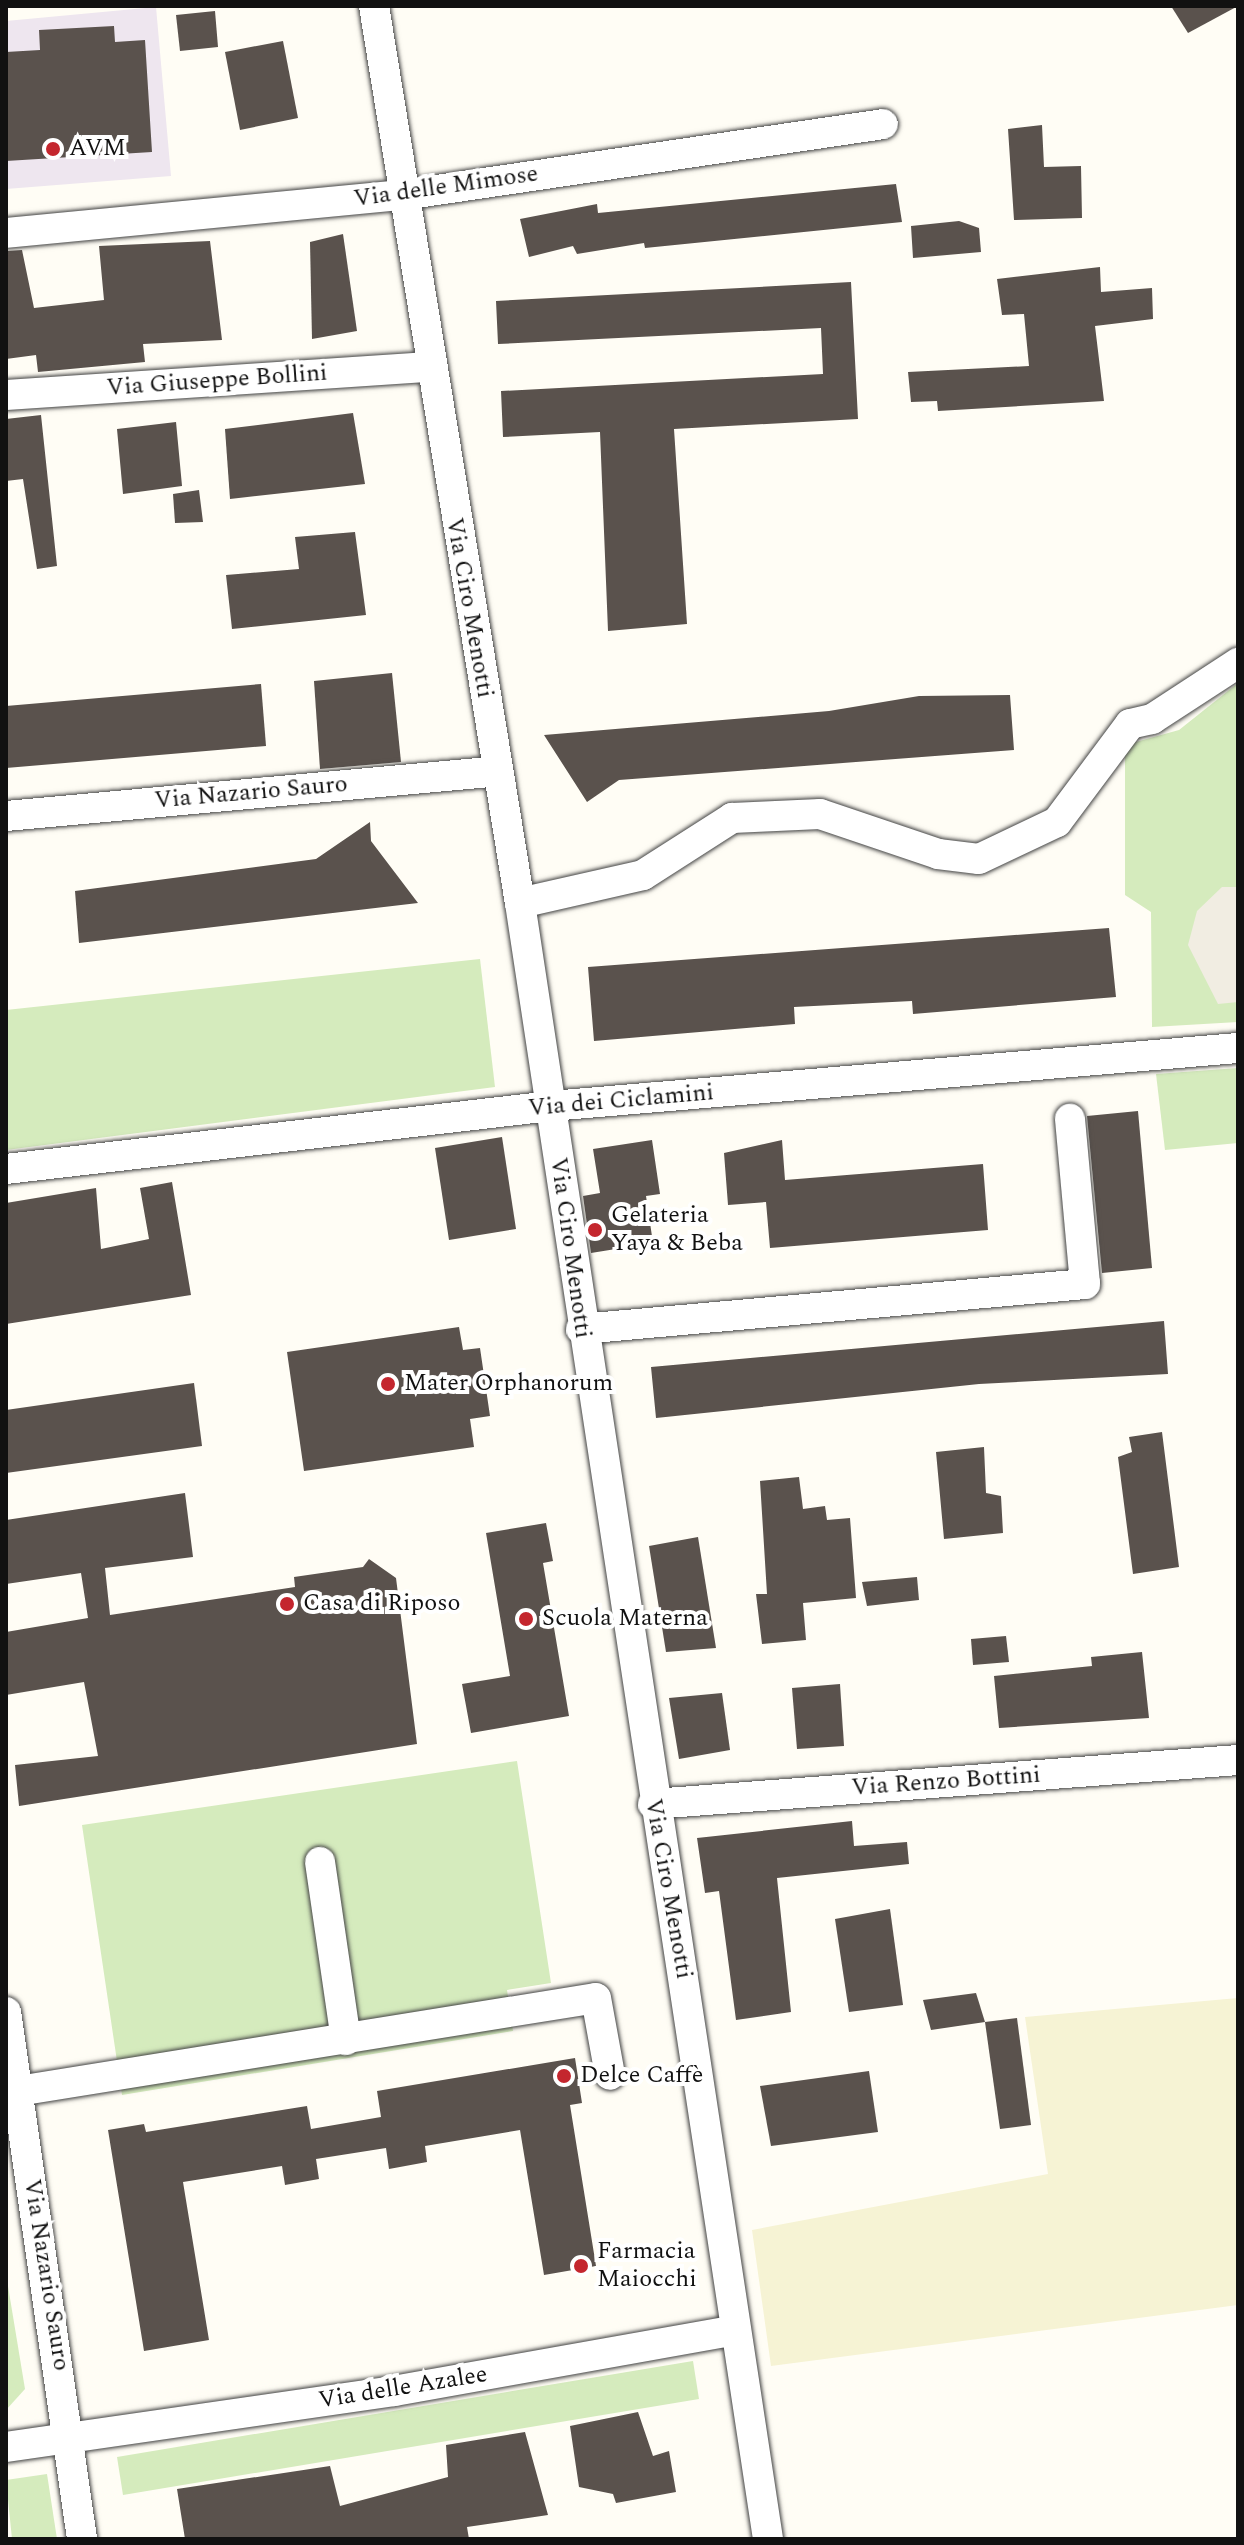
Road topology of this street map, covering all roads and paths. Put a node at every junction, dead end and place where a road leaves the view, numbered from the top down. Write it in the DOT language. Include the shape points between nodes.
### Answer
graph roads {
  1 [pos="374,6"];
  2 [pos="883,124"];
  3 [pos="403,195"];
  4 [pos="6,233"];
  5 [pos="429,367"];
  6 [pos="6,395"];
  7 [pos="1238,663"];
  8 [pos="497,771"];
  9 [pos="6,816"];
  10 [pos="520,903"];
  11 [pos="1238,1048"];
  12 [pos="551,1106"];
  13 [pos="1070,1119"];
  14 [pos="6,1169"];
  15 [pos="581,1329"];
  16 [pos="1238,1760"];
  17 [pos="653,1804"];
  18 [pos="320,1862"];
  19 [pos="6,2012"];
  20 [pos="346,2040"];
  21 [pos="610,2075"];
  22 [pos="18,2091"];
  23 [pos="736,2330"];
  24 [pos="69,2437"];
  25 [pos="6,2447"];
  26 [pos="82,2539"];
  27 [pos="768,2539"];
  1 -- 3 [label="street, Via Ciro Menotti"];
  2 -- 3 [label="street, Via delle Mimose"];
  3 -- 4 [label="street, Via delle Mimose"];
  3 -- 5 [label="street, Via Ciro Menotti"];
  5 -- 6 [label="street, Via Giuseppe Bollini"];
  5 -- 8 [label="street, Via Ciro Menotti"];
  7 -- 10 [label="street" via="1152,719 1130,724 1057,822 979,859 938,854 820,814 732,818 643,875"];
  8 -- 9 [label="street, Via Nazario Sauro"];
  8 -- 10 [label="street, Via Ciro Menotti"];
  10 -- 12 [label="street, Via Ciro Menotti"];
  11 -- 12 [label="street, Via dei Ciclamini"];
  12 -- 14 [label="street, Via dei Ciclamini"];
  12 -- 15 [label="street, Via Ciro Menotti"];
  13 -- 15 [label="street" via="1085,1284"];
  15 -- 17 [label="street, Via Ciro Menotti"];
  16 -- 17 [label="street, Via Renzo Bottini"];
  17 -- 23 [label="street, Via Ciro Menotti"];
  18 -- 20 [label="street"];
  19 -- 22 [label="street, Via Nazario Sauro"];
  20 -- 21 [label="street" via="596,1998"];
  20 -- 22 [label="street"];
  22 -- 24 [label="street, Via Nazario Sauro"];
  23 -- 24 [label="street, Via delle Azalee" via="394,2391"];
  23 -- 27 [label="street, Via Ciro Menotti"];
  24 -- 25 [label="street, Via delle Azalee"];
  24 -- 26 [label="street, Via Nazario Sauro"];
}
